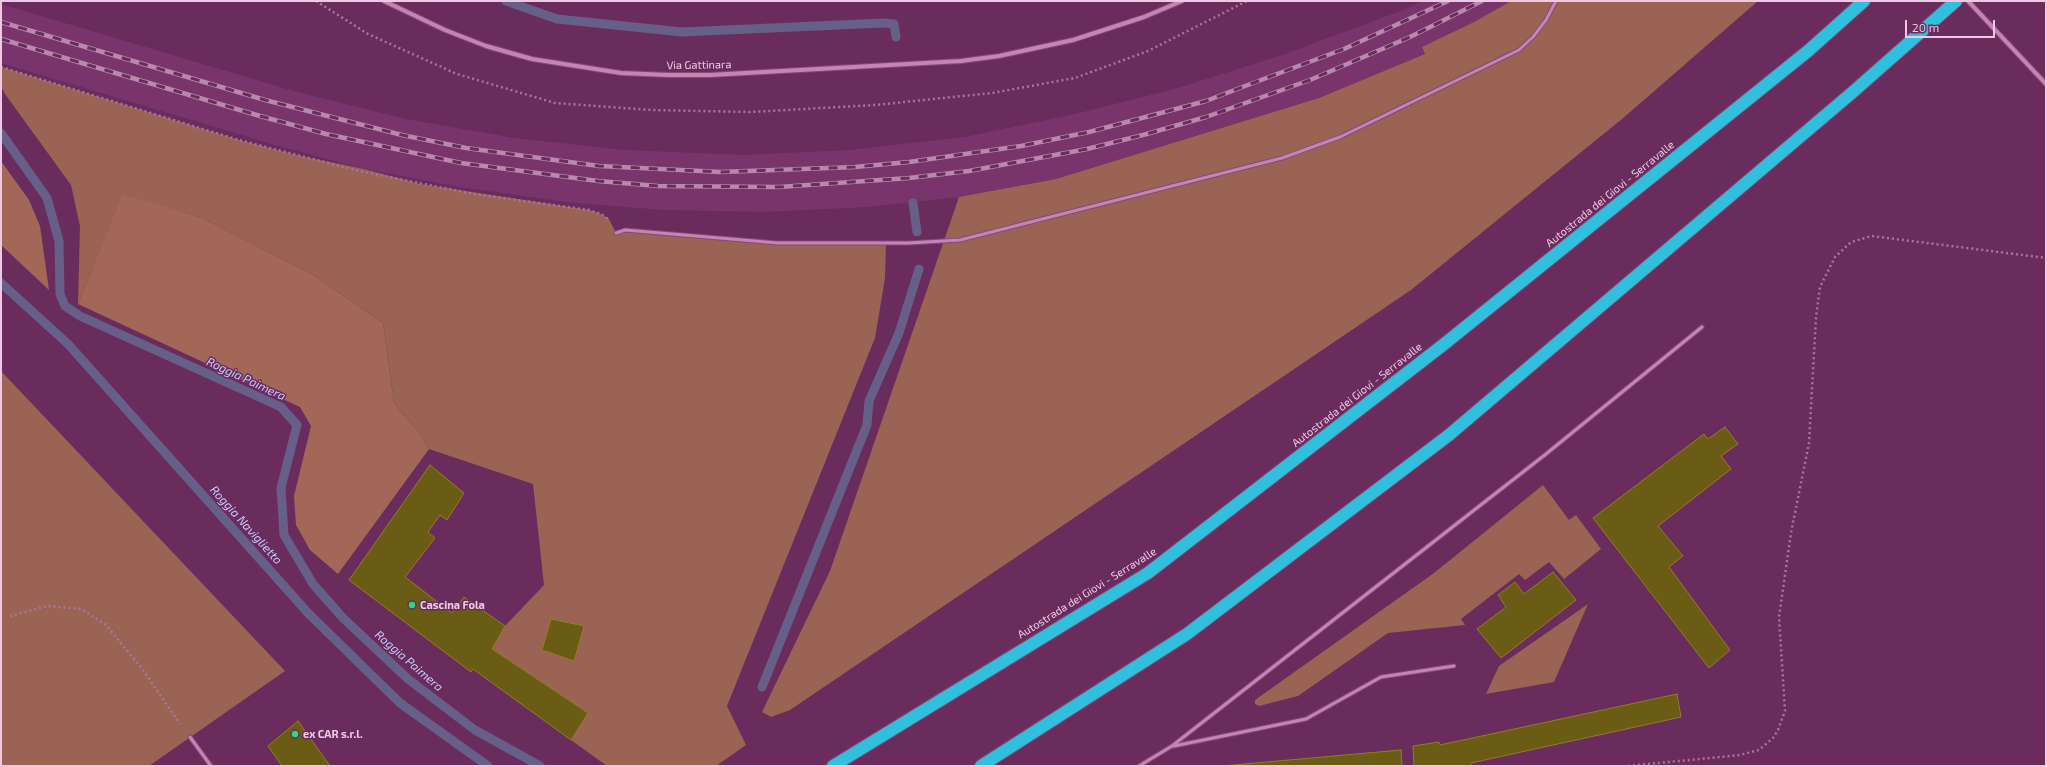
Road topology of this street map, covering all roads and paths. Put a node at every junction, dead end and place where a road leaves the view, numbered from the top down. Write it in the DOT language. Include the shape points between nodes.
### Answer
graph roads {
  1 [pos="384,1"];
  2 [pos="1182,1"];
  3 [pos="1556,1"];
  4 [pos="1864,1"];
  5 [pos="1956,1"];
  6 [pos="1968,1"];
  7 [pos="1,67"];
  8 [pos="2044,83"];
  9 [pos="616,233"];
  10 [pos="2046,258"];
  11 [pos="1702,327"];
  12 [pos="10,616"];
  13 [pos="1454,666"];
  14 [pos="190,738"];
  15 [pos="1172,746"];
  16 [pos="211,766"];
  17 [pos="833,766"];
  18 [pos="981,766"];
  19 [pos="1140,766"];
  20 [pos="1628,766"];
  1 -- 2 [label="street, Via Gattinara" via="445,30 486,46 532,59 621,73 718,74 961,61 1026,51 1115,27"];
  3 -- 9 [label="lane" via="1533,38 1518,50 1333,139 1282,158 960,240 909,243 778,243 625,230"];
  4 -- 17 [label="highway, Autostrada dei Giovi - Serravalle" via="1808,51 1443,345 1148,573"];
  5 -- 18 [label="highway" via="1854,92 1449,435 1187,634"];
  6 -- 8 [label="street"];
  7 -- 9 [label="path" via="239,140 359,171 466,192 589,210 609,219"];
  10 -- 20 [label="path" via="1872,236 1851,242 1835,257 1820,287 1809,443 1791,533 1779,617 1785,712 1778,730 1760,750 1740,755"];
  11 -- 15 [label="lane" via="1546,454"];
  12 -- 14 [label="path" via="47,606 81,609 106,625 142,670"];
  13 -- 15 [label="lane" via="1381,677 1306,720"];
  14 -- 16 [label="lane"];
  15 -- 19 [label="lane"];
}
